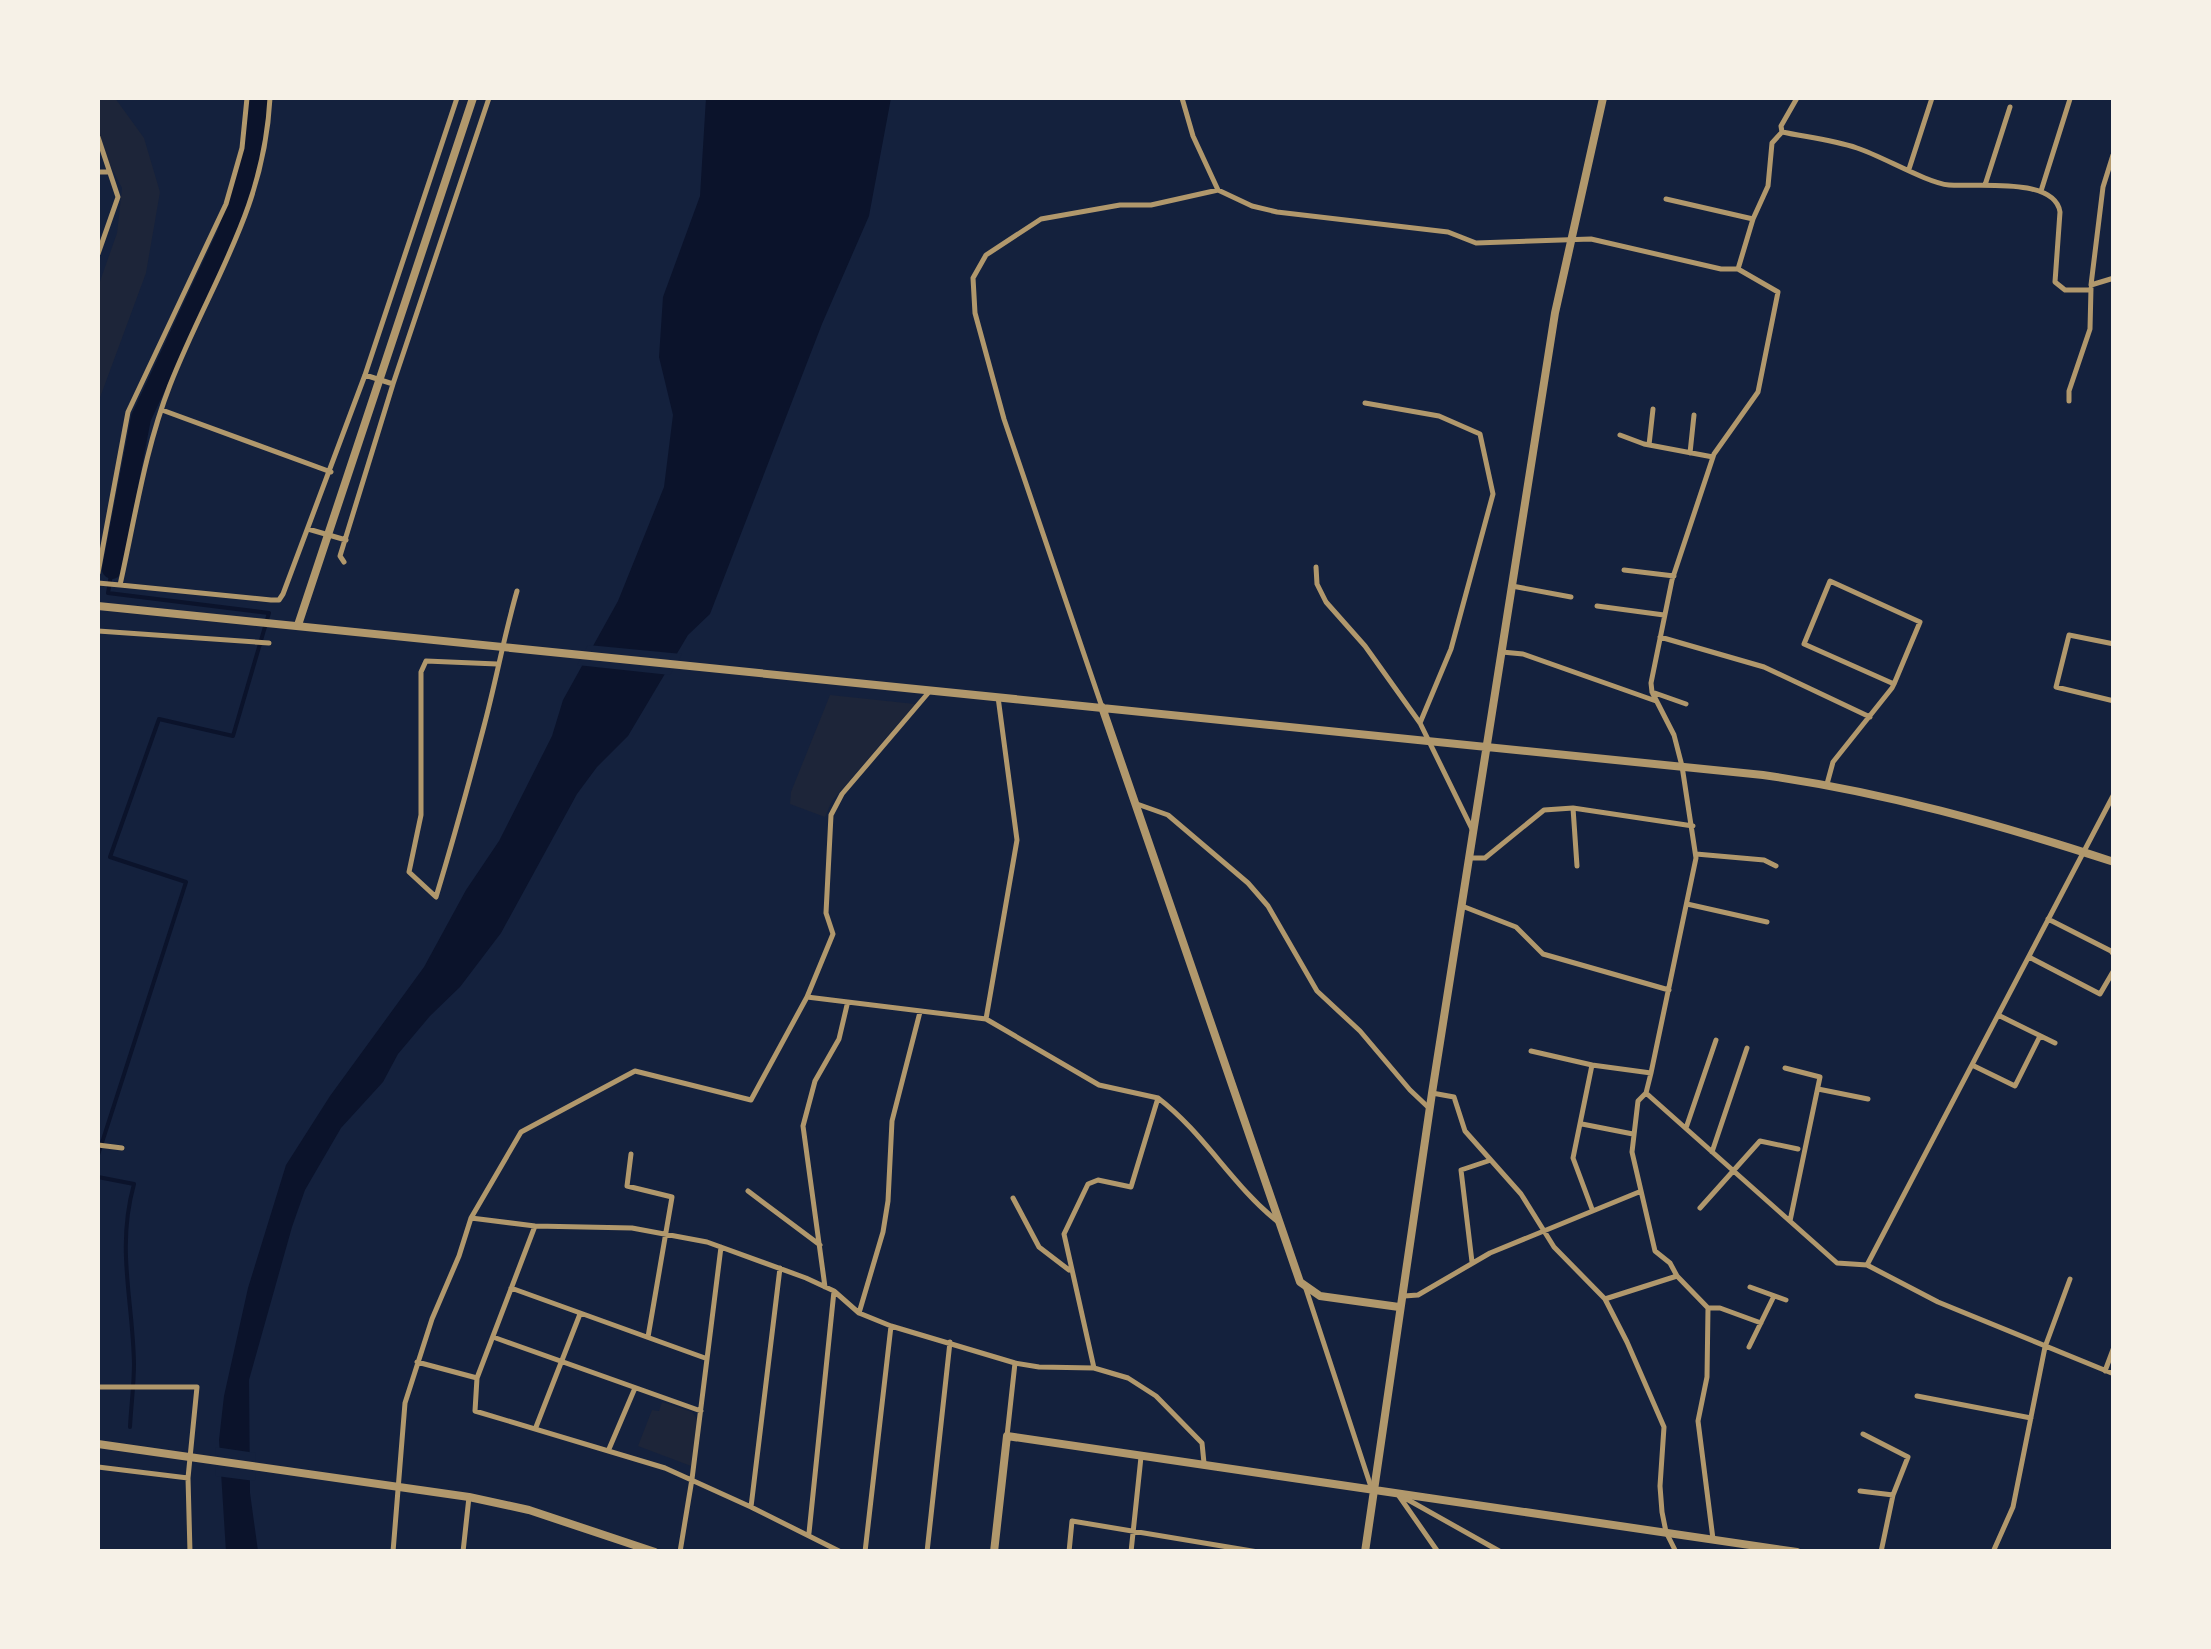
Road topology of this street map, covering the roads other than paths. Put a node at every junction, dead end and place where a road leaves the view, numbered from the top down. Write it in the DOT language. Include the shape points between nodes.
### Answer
graph roads {
  1 [pos="247,98"];
  2 [pos="270,98"];
  3 [pos="457,98"];
  4 [pos="473,98"];
  5 [pos="489,98"];
  6 [pos="1182,98"];
  7 [pos="1604,98"];
  8 [pos="1797,98"];
  9 [pos="1932,98"];
  10 [pos="2070,99"];
  11 [pos="2010,107"];
  12 [pos="1782,132"];
  13 [pos="98,136"];
  14 [pos="2113,155"];
  15 [pos="1908,169"];
  16 [pos="98,172"];
  17 [pos="109,172"];
  18 [pos="1985,185"];
  19 [pos="1218,190"];
  20 [pos="2041,191"];
  21 [pos="1666,199"];
  22 [pos="1753,220"];
  23 [pos="1570,240"];
  24 [pos="98,252"];
  25 [pos="1738,270"];
  26 [pos="2114,278"];
  27 [pos="2091,288"];
  28 [pos="364,375"];
  29 [pos="379,380"];
  30 [pos="393,384"];
  31 [pos="2069,401"];
  32 [pos="1364,403"];
  33 [pos="1653,409"];
  34 [pos="162,410"];
  35 [pos="1694,416"];
  36 [pos="1620,434"];
  37 [pos="1649,445"];
  38 [pos="1690,453"];
  39 [pos="1714,457"];
  40 [pos="330,472"];
  41 [pos="308,530"];
  42 [pos="327,536"];
  43 [pos="346,540"];
  44 [pos="344,562"];
  45 [pos="1316,567"];
  46 [pos="1624,570"];
  47 [pos="98,574"];
  48 [pos="1674,576"];
  49 [pos="98,583"];
  50 [pos="120,585"];
  51 [pos="1512,586"];
  52 [pos="517,591"];
  53 [pos="1571,597"];
  54 [pos="98,606"];
  55 [pos="1597,606"];
  56 [pos="1664,614"];
  57 [pos="298,625"];
  58 [pos="98,631"];
  59 [pos="1660,637"];
  60 [pos="269,643"];
  61 [pos="2114,644"];
  62 [pos="506,646"];
  63 [pos="1502,652"];
  64 [pos="497,664"];
  65 [pos="1894,684"];
  66 [pos="930,691"];
  67 [pos="1652,692"];
  68 [pos="998,697"];
  69 [pos="1656,701"];
  70 [pos="2114,701"];
  71 [pos="1686,704"];
  72 [pos="1102,707"];
  73 [pos="1870,716"];
  74 [pos="1420,722"];
  75 [pos="1430,739"];
  76 [pos="1487,744"];
  77 [pos="1682,766"];
  78 [pos="1827,784"];
  79 [pos="2114,794"];
  80 [pos="1134,804"];
  81 [pos="1573,808"];
  82 [pos="1694,826"];
  83 [pos="1474,832"];
  84 [pos="2084,852"];
  85 [pos="1696,854"];
  86 [pos="1470,858"];
  87 [pos="2114,862"];
  88 [pos="1577,866"];
  89 [pos="1776,866"];
  90 [pos="1687,904"];
  91 [pos="1462,905"];
  92 [pos="2048,919"];
  93 [pos="1767,922"];
  94 [pos="2028,956"];
  95 [pos="2114,956"];
  96 [pos="2114,970"];
  97 [pos="1669,990"];
  98 [pos="807,997"];
  99 [pos="847,1004"];
  100 [pos="920,1012"];
  101 [pos="1998,1015"];
  102 [pos="986,1019"];
  103 [pos="2040,1036"];
  104 [pos="1716,1040"];
  105 [pos="2055,1043"];
  106 [pos="1747,1048"];
  107 [pos="1531,1051"];
  108 [pos="1592,1065"];
  109 [pos="1972,1065"];
  110 [pos="1785,1068"];
  111 [pos="1652,1073"];
  112 [pos="1818,1088"];
  113 [pos="1432,1093"];
  114 [pos="1646,1093"];
  115 [pos="1158,1098"];
  116 [pos="1868,1099"];
  117 [pos="1430,1108"];
  118 [pos="1581,1124"];
  119 [pos="1686,1128"];
  120 [pos="1633,1134"];
  121 [pos="98,1145"];
  122 [pos="122,1148"];
  123 [pos="1798,1149"];
  124 [pos="1712,1152"];
  125 [pos="630,1154"];
  126 [pos="1488,1160"];
  127 [pos="1734,1171"];
  128 [pos="748,1191"];
  129 [pos="1639,1192"];
  130 [pos="1013,1198"];
  131 [pos="1700,1208"];
  132 [pos="1592,1210"];
  133 [pos="471,1218"];
  134 [pos="1278,1221"];
  135 [pos="1790,1221"];
  136 [pos="535,1226"];
  137 [pos="1542,1230"];
  138 [pos="665,1234"];
  139 [pos="820,1246"];
  140 [pos="721,1247"];
  141 [pos="1472,1262"];
  142 [pos="1867,1265"];
  143 [pos="780,1268"];
  144 [pos="1071,1272"];
  145 [pos="1677,1276"];
  146 [pos="2070,1279"];
  147 [pos="825,1286"];
  148 [pos="1750,1287"];
  149 [pos="511,1288"];
  150 [pos="1306,1288"];
  151 [pos="834,1291"];
  152 [pos="1401,1295"];
  153 [pos="1774,1296"];
  154 [pos="1605,1299"];
  155 [pos="1786,1300"];
  156 [pos="1399,1306"];
  157 [pos="1708,1308"];
  158 [pos="580,1314"];
  159 [pos="858,1314"];
  160 [pos="1760,1323"];
  161 [pos="891,1326"];
  162 [pos="492,1336"];
  163 [pos="648,1338"];
  164 [pos="950,1342"];
  165 [pos="1749,1347"];
  166 [pos="2046,1347"];
  167 [pos="2114,1347"];
  168 [pos="707,1359"];
  169 [pos="417,1362"];
  170 [pos="562,1362"];
  171 [pos="1015,1363"];
  172 [pos="1094,1368"];
  173 [pos="2105,1371"];
  174 [pos="2114,1374"];
  175 [pos="477,1378"];
  176 [pos="98,1387"];
  177 [pos="634,1388"];
  178 [pos="1917,1396"];
  179 [pos="700,1411"];
  180 [pos="2031,1418"];
  181 [pos="536,1427"];
  182 [pos="1864,1434"];
  183 [pos="1007,1436"];
  184 [pos="98,1444"];
  185 [pos="609,1449"];
  186 [pos="1141,1457"];
  187 [pos="194,1458"];
  188 [pos="1204,1465"];
  189 [pos="98,1467"];
  190 [pos="188,1478"];
  191 [pos="692,1479"];
  192 [pos="393,1487"];
  193 [pos="1372,1490"];
  194 [pos="1860,1491"];
  195 [pos="1397,1494"];
  196 [pos="1893,1495"];
  197 [pos="469,1497"];
  198 [pos="751,1508"];
  199 [pos="1132,1530"];
  200 [pos="1666,1532"];
  201 [pos="809,1533"];
  202 [pos="1713,1539"];
  203 [pos="190,1552"];
  204 [pos="393,1552"];
  205 [pos="463,1552"];
  206 [pos="655,1552"];
  207 [pos="680,1552"];
  208 [pos="841,1552"];
  209 [pos="865,1552"];
  210 [pos="927,1552"];
  211 [pos="994,1552"];
  212 [pos="1069,1552"];
  213 [pos="1131,1552"];
  214 [pos="1258,1552"];
  215 [pos="1365,1552"];
  216 [pos="1438,1552"];
  217 [pos="1501,1552"];
  218 [pos="1676,1552"];
  219 [pos="1797,1552"];
  220 [pos="1881,1552"];
  221 [pos="1993,1552"];
  1 -- 47 [label="street" via="226,204 128,412"];
  2 -- 34 [label="street" via="254,196"];
  3 -- 28 [label="street"];
  4 -- 29 [label="street"];
  5 -- 30 [label="street"];
  6 -- 19 [label="street"];
  7 -- 23 [label="street"];
  8 -- 12 [label="street"];
  9 -- 15 [label="street"];
  10 -- 20 [label="street"];
  11 -- 18 [label="street"];
  12 -- 15 [label="street" via="1854,147"];
  12 -- 22 [label="street" via="1772,143 1768,186"];
  13 -- 17 [label="street"];
  14 -- 27 [label="street"];
  15 -- 18 [label="street" via="1945,184"];
  16 -- 17 [label="street"];
  17 -- 24 [label="street" via="118,197"];
  18 -- 20 [label="street"];
  19 -- 23 [label="street" via="1278,212 1448,232 1476,243"];
  19 -- 72 [label="street" via="1041,219 986,255 973,278 975,312 1004,419"];
  20 -- 27 [label="street" via="2060,207 2054,282 2065,290"];
  21 -- 22 [label="street"];
  22 -- 25 [label="street"];
  23 -- 25 [label="street"];
  23 -- 51 [label="street"];
  25 -- 39 [label="street" via="1778,292 1758,392"];
  26 -- 27 [label="street"];
  27 -- 31 [label="street" via="2090,329"];
  28 -- 29 [label="street"];
  28 -- 40 [label="street"];
  29 -- 30 [label="street"];
  29 -- 42 [label="street"];
  30 -- 43 [label="street"];
  32 -- 74 [label="street" via="1439,416 1480,434 1492,494 1450,649"];
  33 -- 37 [label="street"];
  34 -- 40 [label="street"];
  34 -- 50 [label="street"];
  35 -- 38 [label="street"];
  36 -- 37 [label="street"];
  37 -- 38 [label="street"];
  38 -- 39 [label="street"];
  39 -- 48 [label="street"];
  40 -- 41 [label="street"];
  41 -- 42 [label="street"];
  41 -- 50 [label="street" via="279,600"];
  42 -- 43 [label="street"];
  42 -- 57 [label="street"];
  43 -- 44 [label="street"];
  45 -- 74 [label="street" via="1326,602"];
  46 -- 48 [label="street"];
  48 -- 56 [label="street"];
  49 -- 50 [label="street"];
  51 -- 53 [label="street"];
  51 -- 63 [label="street"];
  52 -- 62 [label="street"];
  54 -- 57 [label="street"];
  55 -- 56 [label="street"];
  56 -- 59 [label="street"];
  57 -- 62 [label="street"];
  58 -- 60 [label="street"];
  59 -- 67 [label="street"];
  59 -- 73 [label="street" via="1764,668"];
  61 -- 70 [label="street" via="2069,635 2056,687"];
  62 -- 64 [label="street"];
  62 -- 66 [label="street"];
  63 -- 69 [label="street"];
  63 -- 76 [label="street"];
  64 -- 64 [label="street" via="484,725 436,897 409,872 421,815 421,672 426,662"];
  65 -- 65 [label="street" via="1920,622 1830,581 1804,644"];
  65 -- 73 [label="street"];
  66 -- 68 [label="street"];
  66 -- 98 [label="street" via="831,814 826,913 833,934"];
  67 -- 69 [label="street"];
  67 -- 71 [label="street"];
  68 -- 72 [label="street"];
  68 -- 102 [label="street" via="1017,840"];
  69 -- 77 [label="street"];
  72 -- 75 [label="street"];
  72 -- 80 [label="street"];
  73 -- 78 [label="street" via="1834,762"];
  74 -- 75 [label="street"];
  75 -- 76 [label="street"];
  75 -- 83 [label="street"];
  76 -- 77 [label="street"];
  76 -- 83 [label="street"];
  77 -- 78 [label="street"];
  77 -- 82 [label="street"];
  78 -- 84 [label="street" via="1936,807"];
  79 -- 84 [label="street"];
  80 -- 117 [label="street" via="1168,815 1248,883 1317,991"];
  80 -- 134 [label="street"];
  81 -- 82 [label="street"];
  81 -- 86 [label="street" via="1544,810 1485,858"];
  81 -- 88 [label="street"];
  82 -- 85 [label="street"];
  83 -- 86 [label="street"];
  84 -- 87 [label="street"];
  84 -- 92 [label="street"];
  85 -- 89 [label="street"];
  85 -- 90 [label="street"];
  86 -- 91 [label="street"];
  90 -- 93 [label="street"];
  90 -- 97 [label="street"];
  91 -- 97 [label="street" via="1516,927 1544,954"];
  91 -- 113 [label="street"];
  92 -- 94 [label="street"];
  92 -- 95 [label="street"];
  94 -- 96 [label="street" via="2100,994"];
  94 -- 101 [label="street"];
  97 -- 111 [label="street"];
  98 -- 99 [label="street"];
  98 -- 133 [label="street" via="751,1100 635,1071 521,1132"];
  99 -- 100 [label="street"];
  99 -- 139 [label="street" via="802,1126"];
  100 -- 102 [label="street"];
  100 -- 159 [label="street" via="892,1121 883,1232"];
  101 -- 103 [label="street"];
  101 -- 109 [label="street"];
  102 -- 115 [label="street" via="1099,1085"];
  103 -- 105 [label="street"];
  103 -- 109 [label="street" via="2015,1086"];
  104 -- 119 [label="street"];
  106 -- 124 [label="street"];
  107 -- 108 [label="street"];
  108 -- 111 [label="street"];
  108 -- 118 [label="street"];
  109 -- 142 [label="street"];
  110 -- 112 [label="street" via="1820,1077"];
  111 -- 114 [label="street"];
  112 -- 116 [label="street"];
  112 -- 135 [label="street"];
  113 -- 117 [label="street"];
  113 -- 126 [label="street" via="1454,1097 1465,1131"];
  114 -- 119 [label="street"];
  114 -- 120 [label="street" via="1638,1101"];
  115 -- 134 [label="street"];
  115 -- 144 [label="street" via="1131,1187 1088,1184 1064,1234"];
  117 -- 152 [label="street"];
  118 -- 120 [label="street"];
  118 -- 132 [label="street" via="1573,1158"];
  119 -- 124 [label="street"];
  120 -- 129 [label="street"];
  121 -- 122 [label="street"];
  123 -- 127 [label="street" via="1760,1141"];
  124 -- 127 [label="street"];
  125 -- 138 [label="street" via="627,1186 672,1198"];
  126 -- 137 [label="street" via="1521,1194"];
  126 -- 141 [label="street" via="1461,1170"];
  127 -- 131 [label="street"];
  127 -- 135 [label="street"];
  128 -- 139 [label="street"];
  129 -- 132 [label="street"];
  129 -- 145 [label="street" via="1655,1251"];
  130 -- 144 [label="street" via="1039,1248"];
  132 -- 137 [label="street"];
  133 -- 136 [label="street"];
  133 -- 169 [label="street"];
  134 -- 150 [label="street"];
  135 -- 142 [label="street" via="1837,1263"];
  136 -- 138 [label="street"];
  136 -- 149 [label="street"];
  137 -- 141 [label="street"];
  137 -- 154 [label="street"];
  138 -- 140 [label="street"];
  138 -- 163 [label="street"];
  139 -- 147 [label="street"];
  140 -- 143 [label="street"];
  140 -- 168 [label="street"];
  141 -- 152 [label="street" via="1418,1295"];
  142 -- 166 [label="street"];
  143 -- 147 [label="street"];
  143 -- 198 [label="street"];
  144 -- 172 [label="street"];
  145 -- 154 [label="street"];
  145 -- 157 [label="street"];
  146 -- 166 [label="street"];
  147 -- 151 [label="street"];
  148 -- 153 [label="street"];
  149 -- 158 [label="street"];
  149 -- 162 [label="street"];
  150 -- 156 [label="street" via="1320,1296"];
  150 -- 193 [label="street"];
  151 -- 159 [label="street"];
  151 -- 201 [label="street"];
  152 -- 156 [label="street"];
  153 -- 155 [label="street"];
  153 -- 160 [label="street"];
  154 -- 200 [label="street" via="1664,1428 1660,1486"];
  156 -- 193 [label="street"];
  157 -- 160 [label="street"];
  157 -- 202 [label="street" via="1707,1378 1698,1421"];
  158 -- 163 [label="street"];
  158 -- 170 [label="street"];
  159 -- 161 [label="street"];
  160 -- 165 [label="street"];
  161 -- 164 [label="street"];
  161 -- 209 [label="street"];
  162 -- 170 [label="street"];
  162 -- 175 [label="street"];
  163 -- 168 [label="street"];
  164 -- 171 [label="street"];
  164 -- 210 [label="street"];
  166 -- 173 [label="street"];
  166 -- 180 [label="street"];
  167 -- 173 [label="street"];
  168 -- 179 [label="street"];
  169 -- 175 [label="street"];
  169 -- 192 [label="street"];
  170 -- 177 [label="street"];
  170 -- 181 [label="street"];
  171 -- 172 [label="street"];
  171 -- 183 [label="street"];
  172 -- 188 [label="street" via="1156,1396 1202,1443"];
  173 -- 174 [label="street"];
  175 -- 181 [label="street" via="475,1410"];
  176 -- 187 [label="street" via="197,1387"];
  177 -- 179 [label="street"];
  177 -- 185 [label="street"];
  178 -- 180 [label="street"];
  179 -- 191 [label="street"];
  180 -- 221 [label="street" via="2013,1506"];
  181 -- 185 [label="street"];
  182 -- 196 [label="street" via="1908,1458"];
  183 -- 186 [label="street"];
  183 -- 211 [label="street"];
  184 -- 187 [label="street"];
  185 -- 191 [label="street"];
  186 -- 188 [label="street"];
  186 -- 199 [label="street"];
  187 -- 190 [label="street"];
  187 -- 192 [label="street"];
  188 -- 193 [label="street"];
  189 -- 190 [label="street"];
  190 -- 203 [label="street"];
  191 -- 198 [label="street"];
  191 -- 207 [label="street"];
  192 -- 197 [label="street"];
  192 -- 204 [label="street"];
  193 -- 195 [label="street"];
  193 -- 215 [label="street"];
  194 -- 196 [label="street"];
  195 -- 200 [label="street"];
  195 -- 216 [label="street"];
  195 -- 217 [label="street"];
  196 -- 220 [label="street"];
  197 -- 205 [label="street"];
  197 -- 206 [label="street"];
  198 -- 201 [label="street"];
  199 -- 212 [label="street" via="1072,1521"];
  199 -- 213 [label="street"];
  199 -- 214 [label="street"];
  200 -- 202 [label="street"];
  200 -- 218 [label="street"];
  201 -- 208 [label="street"];
  202 -- 219 [label="street"];
}
